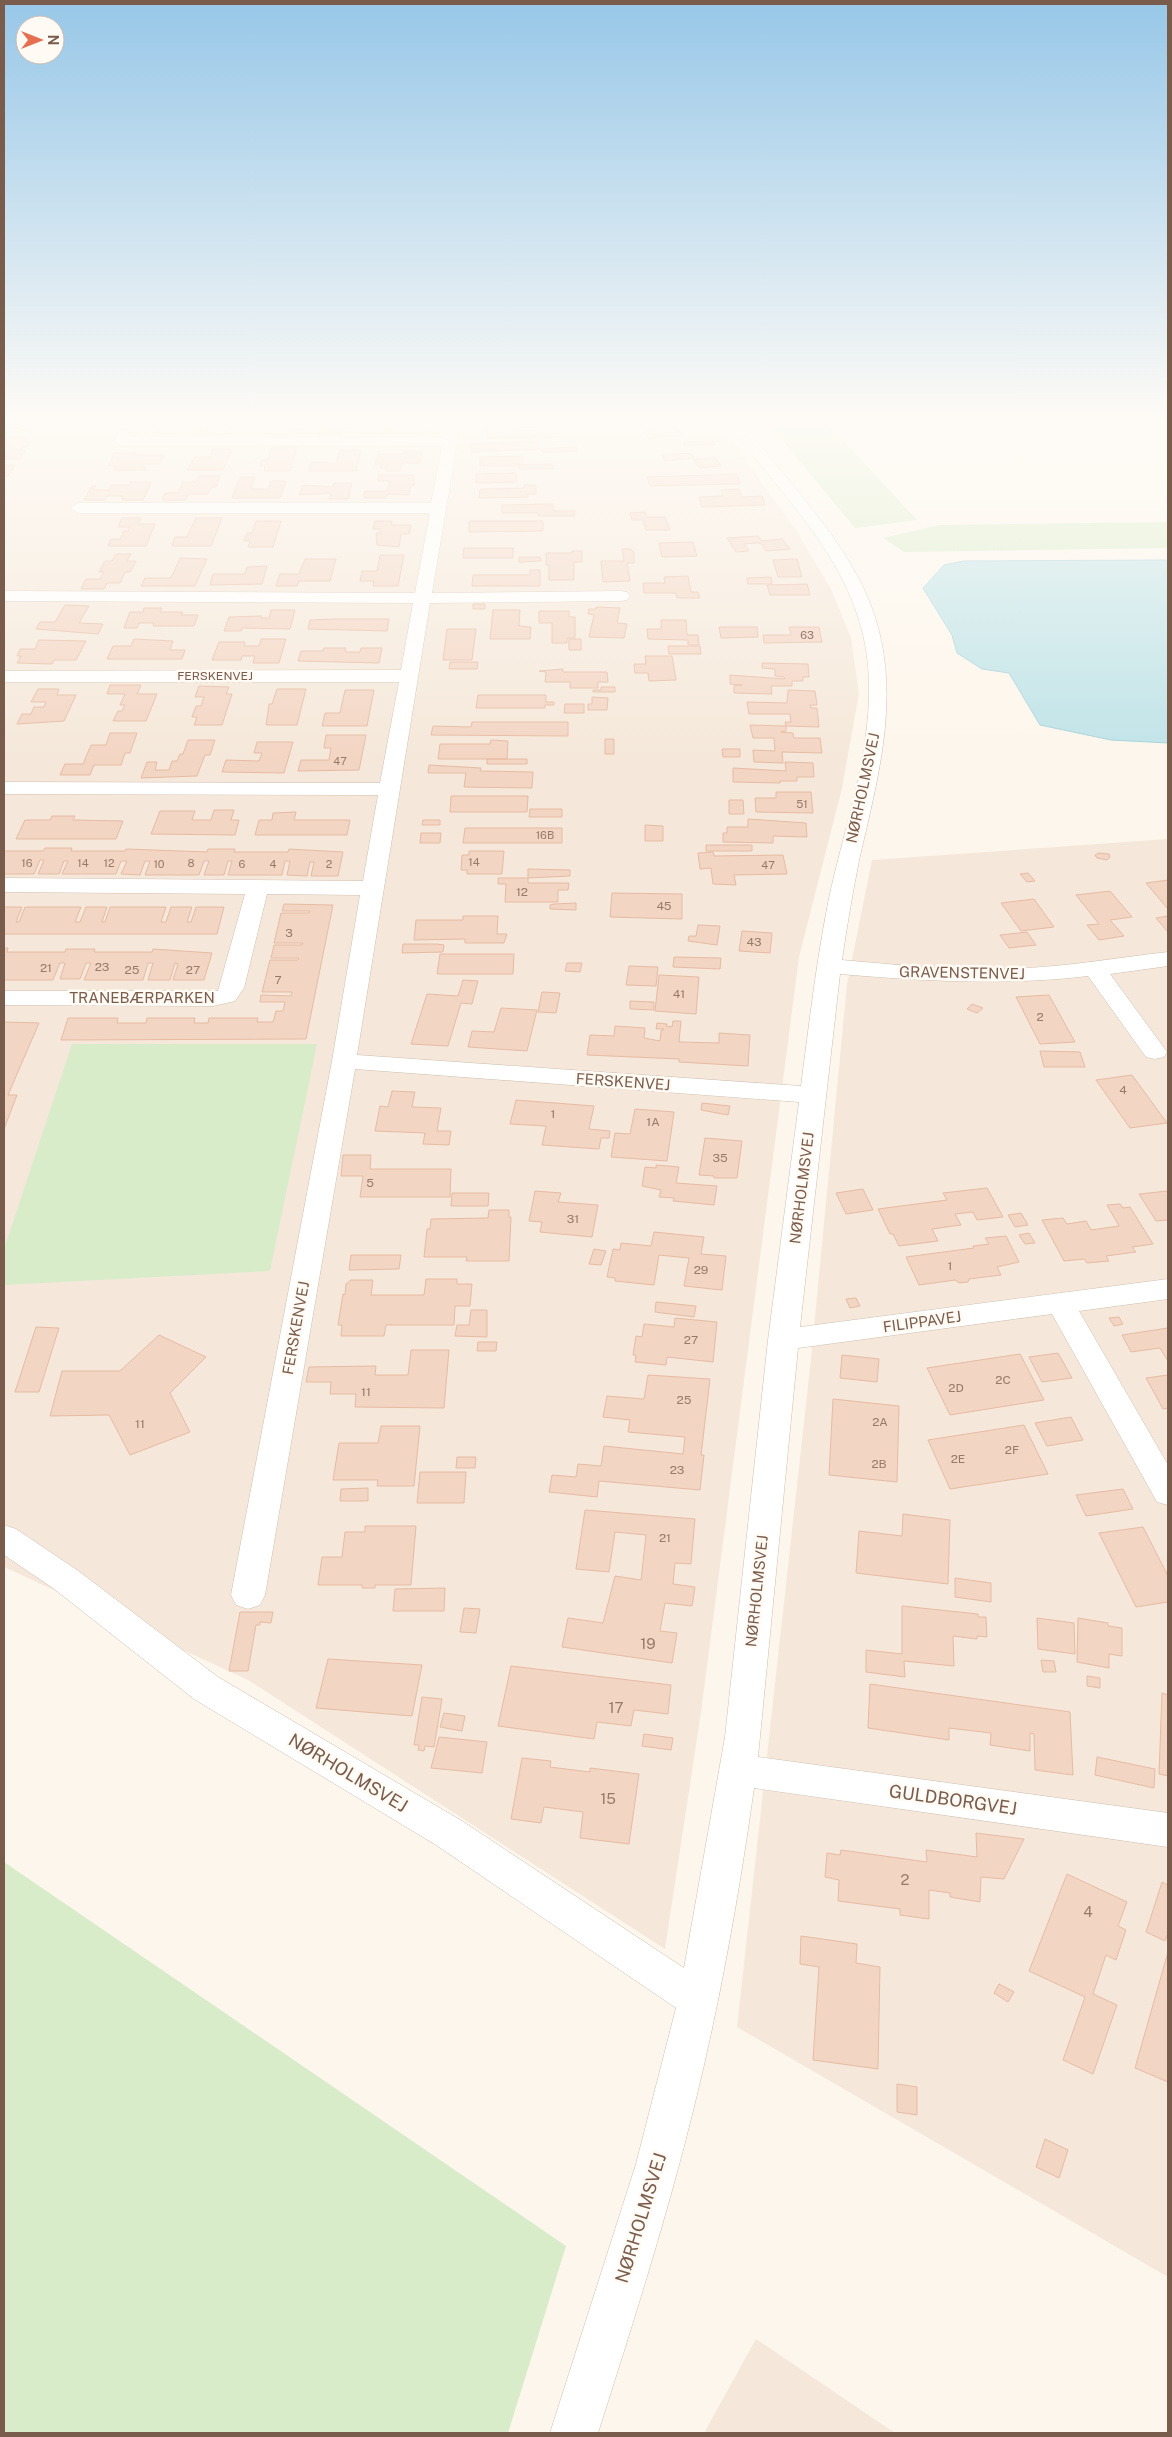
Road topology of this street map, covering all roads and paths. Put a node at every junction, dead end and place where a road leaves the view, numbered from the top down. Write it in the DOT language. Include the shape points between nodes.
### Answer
graph roads {
  1 [pos="434,533"];
  2 [pos="819,533"];
  3 [pos="4,596"];
  4 [pos="621,596"];
  5 [pos="423,598"];
  6 [pos="410,676"];
  7 [pos="12,681"];
  8 [pos="4,788"];
  9 [pos="389,789"];
  10 [pos="4,885"];
  11 [pos="257,888"];
  12 [pos="372,888"];
  13 [pos="1168,959"];
  14 [pos="829,966"];
  15 [pos="1096,969"];
  16 [pos="4,998"];
  17 [pos="1155,1052"];
  18 [pos="344,1061"];
  19 [pos="813,1094"];
  20 [pos="1168,1289"];
  21 [pos="1060,1303"];
  22 [pos="783,1340"];
  23 [pos="1168,1493"];
  24 [pos="4,1538"];
  25 [pos="248,1595"];
  26 [pos="738,1770"];
  27 [pos="1168,1830"];
  28 [pos="698,2000"];
  29 [pos="574,2433"];
  1 -- 5 [label="street, FERSKENVEJ"];
  2 -- 14 [label="street, NØRHOLMSVEJ" via="846,574 870,622 879,702 872,754 841,894"];
  3 -- 5 [label="street"];
  4 -- 5 [label="street"];
  5 -- 6 [label="street, FERSKENVEJ"];
  6 -- 7 [label="street, FERSKENVEJ"];
  6 -- 9 [label="street, FERSKENVEJ"];
  8 -- 9 [label="street"];
  9 -- 12 [label="street, FERSKENVEJ"];
  10 -- 11 [label="street"];
  11 -- 12 [label="street"];
  11 -- 16 [label="street, TRANEBÆRPARKEN" via="232,988 227,996 212,999"];
  12 -- 18 [label="street, FERSKENVEJ"];
  13 -- 15 [label="street, GRAVENSTENVEJ"];
  14 -- 15 [label="street, GRAVENSTENVEJ" via="982,976"];
  14 -- 19 [label="street, NØRHOLMSVEJ"];
  15 -- 17 [label="street"];
  18 -- 19 [label="street, FERSKENVEJ"];
  18 -- 25 [label="street, FERSKENVEJ"];
  19 -- 22 [label="street, NØRHOLMSVEJ"];
  20 -- 21 [label="street, FILIPPAVEJ"];
  21 -- 22 [label="street, FILIPPAVEJ"];
  21 -- 23 [label="street"];
  22 -- 26 [label="street, NØRHOLMSVEJ"];
  24 -- 28 [label="street, NØRHOLMSVEJ" via="65,1579 206,1688 449,1833"];
  26 -- 27 [label="street, GULDBORGVEJ"];
  26 -- 28 [label="street, NØRHOLMSVEJ"];
  28 -- 29 [label="street, NØRHOLMSVEJ" via="668,2128"];
}
